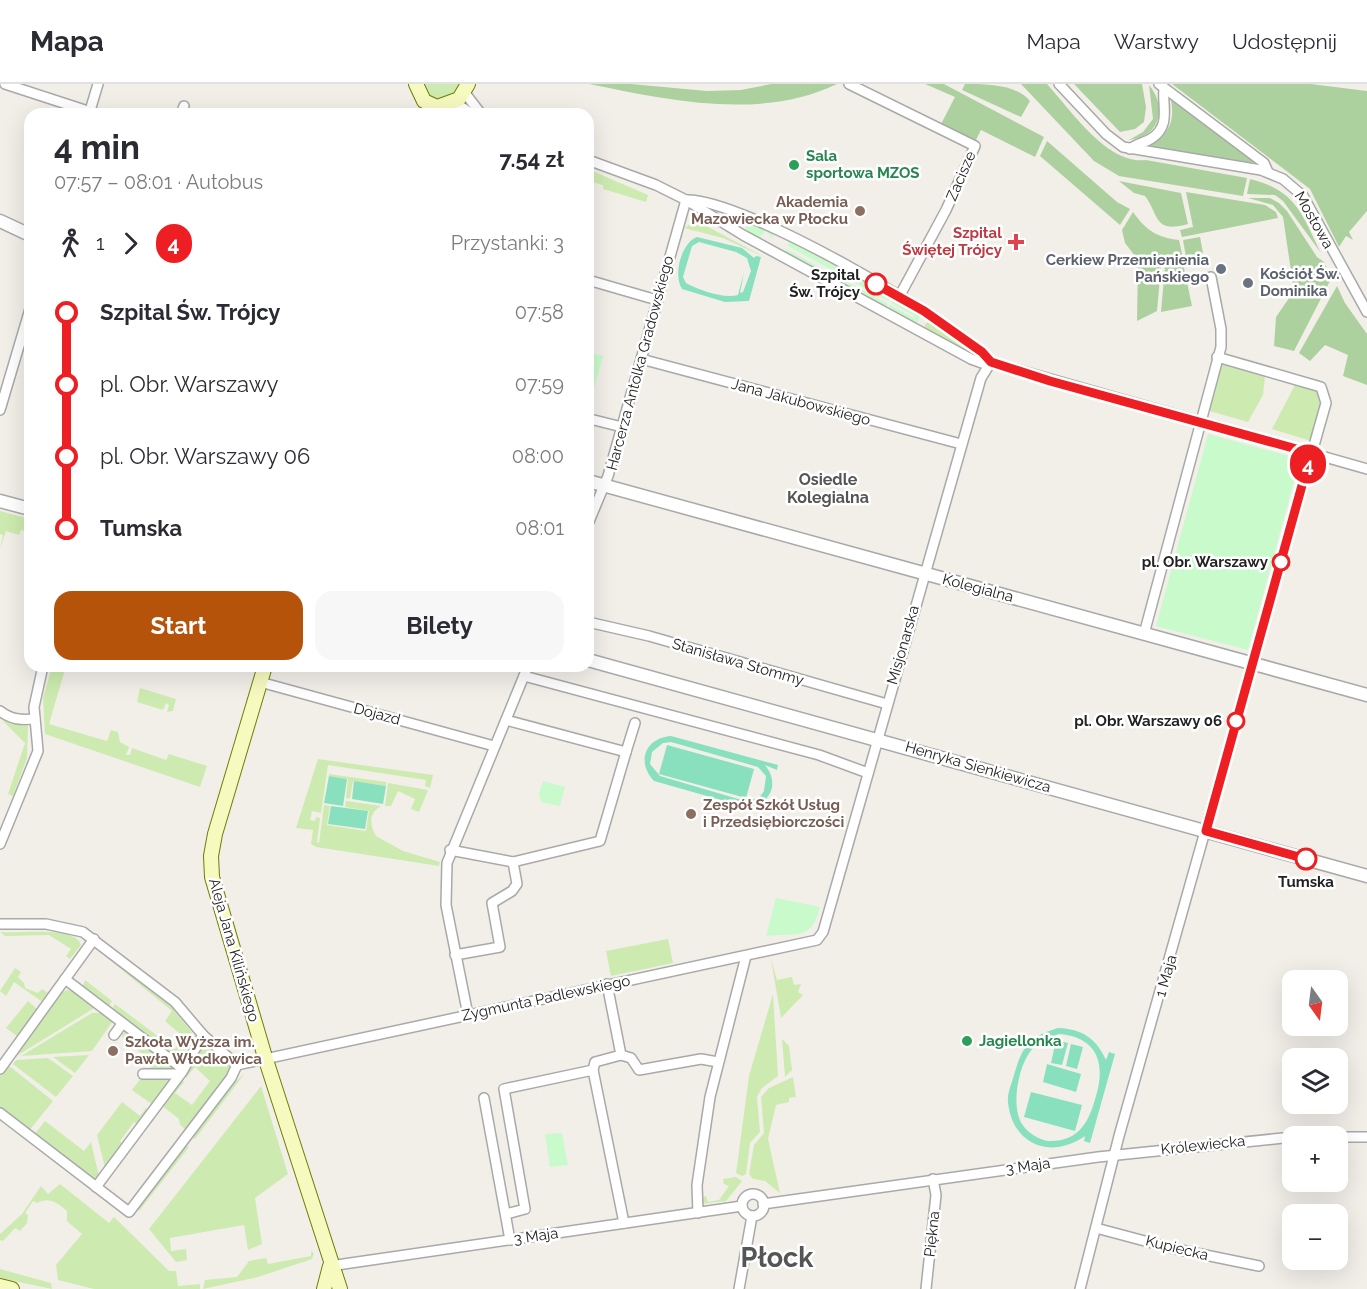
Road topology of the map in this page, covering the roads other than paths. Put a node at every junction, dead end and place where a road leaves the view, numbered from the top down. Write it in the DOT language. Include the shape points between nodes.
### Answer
graph roads {
  1 [pos="3,84"];
  2 [pos="98,84"];
  3 [pos="416,84"];
  4 [pos="849,84"];
  5 [pos="1059,84"];
  6 [pos="1161,86"];
  7 [pos="466,88"];
  8 [pos="0,90"];
  9 [pos="447,107"];
  10 [pos="76,108"];
  11 [pos="92,108"];
  12 [pos="429,108"];
  13 [pos="478,108"];
  14 [pos="1130,149"];
  15 [pos="594,162"];
  16 [pos="1268,172"];
  17 [pos="686,200"];
  18 [pos="754,219"];
  19 [pos="0,221"];
  20 [pos="24,232"];
  21 [pos="743,235"];
  22 [pos="1210,277"];
  23 [pos="594,282"];
  24 [pos="899,297"];
  25 [pos="657,300"];
  26 [pos="924,311"];
  27 [pos="1367,312"];
  28 [pos="916,328"];
  29 [pos="24,329"];
  30 [pos="1216,357"];
  31 [pos="641,359"];
  32 [pos="991,362"];
  33 [pos="0,410"];
  34 [pos="594,420"];
  35 [pos="1200,421"];
  36 [pos="622,427"];
  37 [pos="961,444"];
  38 [pos="1311,453"];
  39 [pos="1367,469"];
  40 [pos="594,482"];
  41 [pos="604,485"];
  42 [pos="0,501"];
  43 [pos="24,507"];
  44 [pos="594,509"];
  45 [pos="924,573"];
  46 [pos="594,623"];
  47 [pos="1144,634"];
  48 [pos="594,662"];
  49 [pos="1253,664"];
  50 [pos="42,672"];
  51 [pos="263,672"];
  52 [pos="526,672"];
  53 [pos="529,672"];
  54 [pos="260,682"];
  55 [pos="1367,695"];
  56 [pos="887,704"];
  57 [pos="0,711"];
  58 [pos="35,719"];
  59 [pos="506,720"];
  60 [pos="635,723"];
  61 [pos="877,739"];
  62 [pos="494,746"];
  63 [pos="626,752"];
  64 [pos="868,773"];
  65 [pos="1206,831"];
  66 [pos="0,844"];
  67 [pos="450,850"];
  68 [pos="513,862"];
  69 [pos="1367,876"];
  70 [pos="0,924"];
  71 [pos="823,932"];
  72 [pos="94,939"];
  73 [pos="455,955"];
  74 [pos="746,956"];
  75 [pos="65,979"];
  76 [pos="607,984"];
  77 [pos="468,1015"];
  78 [pos="122,1024"];
  79 [pos="114,1035"];
  80 [pos="203,1035"];
  81 [pos="621,1055"];
  82 [pos="265,1057"];
  83 [pos="718,1062"];
  84 [pos="237,1065"];
  85 [pos="0,1069"];
  86 [pos="593,1070"];
  87 [pos="182,1072"];
  88 [pos="144,1074"];
  89 [pos="484,1098"];
  90 [pos="0,1113"];
  91 [pos="1348,1137"];
  92 [pos="1367,1137"];
  93 [pos="1282,1138"];
  94 [pos="1114,1155"];
  95 [pos="933,1179"];
  96 [pos="96,1187"];
  97 [pos="763,1204"];
  98 [pos="742,1206"];
  99 [pos="698,1213"];
  100 [pos="506,1214"];
  101 [pos="752,1216"];
  102 [pos="624,1223"];
  103 [pos="1096,1228"];
  104 [pos="510,1240"];
  105 [pos="330,1266"];
  106 [pos="1259,1266"];
  107 [pos="0,1286"];
  108 [pos="12,1289"];
  109 [pos="324,1289"];
  110 [pos="340,1289"];
  111 [pos="739,1289"];
  112 [pos="926,1289"];
  113 [pos="1080,1289"];
  1 -- 8 [label="street"];
  1 -- 10 [label="street"];
  2 -- 11 [label="street"];
  3 -- 12 [label="main road"];
  4 -- 24 [label="street, Zacisze" via="975,146"];
  5 -- 14 [label="street, Mostowa" via="1106,134"];
  6 -- 14 [label="street, Mostowa" via="1166,112 1161,128 1152,138"];
  6 -- 16 [label="street, Mostowa" via="1264,163"];
  7 -- 9 [label="main road"];
  7 -- 13 [label="street"];
  14 -- 16 [label="street, Mostowa"];
  15 -- 17 [label="street"];
  16 -- 27 [label="street, Mostowa" via="1303,195"];
  17 -- 18 [label="street"];
  17 -- 21 [label="street"];
  17 -- 25 [label="street, Harcerza Antolka Gradowskiego"];
  18 -- 21 [label="street" via="745,220"];
  18 -- 24 [label="street"];
  19 -- 20 [label="street"];
  21 -- 28 [label="street"];
  22 -- 30 [label="street" via="1222,339"];
  23 -- 25 [label="street"];
  24 -- 26 [label="street"];
  25 -- 31 [label="street, Harcerza Antolka Gradowskiego"];
  26 -- 28 [label="street" via="925,317"];
  26 -- 32 [label="street"];
  28 -- 32 [label="street" via="972,359"];
  29 -- 33 [label="street"];
  30 -- 35 [label="street"];
  30 -- 38 [label="street, 1 Maja" via="1322,387 1326,403"];
  31 -- 36 [label="street, Harcerza Antolka Gradowskiego"];
  31 -- 37 [label="street, Jana Jakubowskiego"];
  32 -- 35 [label="street"];
  32 -- 37 [label="street, Misjonarska" via="981,378"];
  34 -- 36 [label="street"];
  35 -- 38 [label="street"];
  35 -- 47 [label="street"];
  36 -- 41 [label="street, Harcerza Antolka Gradowskiego"];
  37 -- 45 [label="street, Misjonarska"];
  38 -- 39 [label="street"];
  38 -- 49 [label="street, 1 Maja"];
  40 -- 41 [label="street, Kolegialna"];
  41 -- 44 [label="street, Harcerza Antolka Gradowskiego"];
  41 -- 45 [label="street, Kolegialna"];
  42 -- 43 [label="street"];
  45 -- 47 [label="street, Kolegialna"];
  45 -- 56 [label="street, Misjonarska"];
  46 -- 56 [label="street, Stanisława Stommy"];
  47 -- 49 [label="street, Kolegialna"];
  48 -- 61 [label="street, Henryka Sienkiewicza"];
  49 -- 55 [label="street, Kolegialna"];
  49 -- 65 [label="street, 1 Maja"];
  50 -- 58 [label="street"];
  51 -- 54 [label="main road, Aleja Jana Kilińskiego"];
  52 -- 59 [label="street"];
  53 -- 64 [label="street" via="819,755"];
  54 -- 62 [label="street, Dojazd"];
  54 -- 82 [label="main road, Aleja Jana Kilińskiego" via="215,834 211,868 216,897"];
  56 -- 61 [label="street, Misjonarska"];
  57 -- 58 [label="street" via="19,720"];
  58 -- 66 [label="street" via="38,751"];
  59 -- 62 [label="street"];
  59 -- 63 [label="street"];
  60 -- 63 [label="street"];
  61 -- 64 [label="street, Misjonarska"];
  61 -- 65 [label="street, Henryka Sienkiewicza"];
  62 -- 67 [label="street"];
  63 -- 68 [label="street" via="600,841"];
  64 -- 71 [label="street, Misjonarska"];
  65 -- 69 [label="street, Henryka Sienkiewicza"];
  65 -- 94 [label="street, 1 Maja"];
  67 -- 68 [label="street"];
  67 -- 73 [label="street" via="445,890"];
  68 -- 73 [label="street" via="516,888 492,903 500,947"];
  70 -- 72 [label="street" via="66,927"];
  71 -- 74 [label="street, Zygmunta Padlewskiego" via="817,940"];
  72 -- 75 [label="street"];
  72 -- 80 [label="street" via="175,1002"];
  73 -- 77 [label="street"];
  74 -- 76 [label="street, Zygmunta Padlewskiego"];
  74 -- 83 [label="street"];
  75 -- 78 [label="street"];
  75 -- 85 [label="street"];
  76 -- 77 [label="street, Zygmunta Padlewskiego"];
  76 -- 81 [label="street"];
  77 -- 82 [label="street, Zygmunta Padlewskiego"];
  78 -- 79 [label="street"];
  78 -- 87 [label="street"];
  80 -- 84 [label="street"];
  80 -- 87 [label="street"];
  81 -- 83 [label="street" via="631,1058 641,1071 692,1060"];
  81 -- 86 [label="street" via="595,1062"];
  82 -- 84 [label="street, Zygmunta Padlewskiego"];
  82 -- 105 [label="main road, Aleja Jana Kilińskiego"];
  83 -- 99 [label="street" via="697,1185"];
  84 -- 96 [label="street" via="129,1212"];
  86 -- 100 [label="street" via="504,1089 525,1209"];
  86 -- 102 [label="street"];
  87 -- 88 [label="street"];
  87 -- 96 [label="street"];
  89 -- 100 [label="street"];
  90 -- 96 [label="street"];
  91 -- 92 [label="street"];
  93 -- 94 [label="street, Królewiecka"];
  94 -- 95 [label="street, 3 Maja"];
  94 -- 103 [label="street, 1 Maja"];
  95 -- 97 [label="street, 3 Maja"];
  95 -- 112 [label="street, Piękna" via="936,1195"];
  97 -- 98 [label="street" via="751,1194"];
  97 -- 101 [label="street" via="761,1212"];
  98 -- 99 [label="street, 3 Maja"];
  98 -- 101 [label="street"];
  99 -- 102 [label="street, 3 Maja"];
  100 -- 104 [label="street"];
  101 -- 111 [label="street"];
  102 -- 104 [label="street, 3 Maja"];
  103 -- 106 [label="street, Kupiecka"];
  103 -- 113 [label="street, 1 Maja"];
  104 -- 105 [label="street, 3 Maja"];
  105 -- 109 [label="main road"];
  105 -- 110 [label="main road, Aleja Jana Kilińskiego"];
  107 -- 108 [label="main road"];
}
